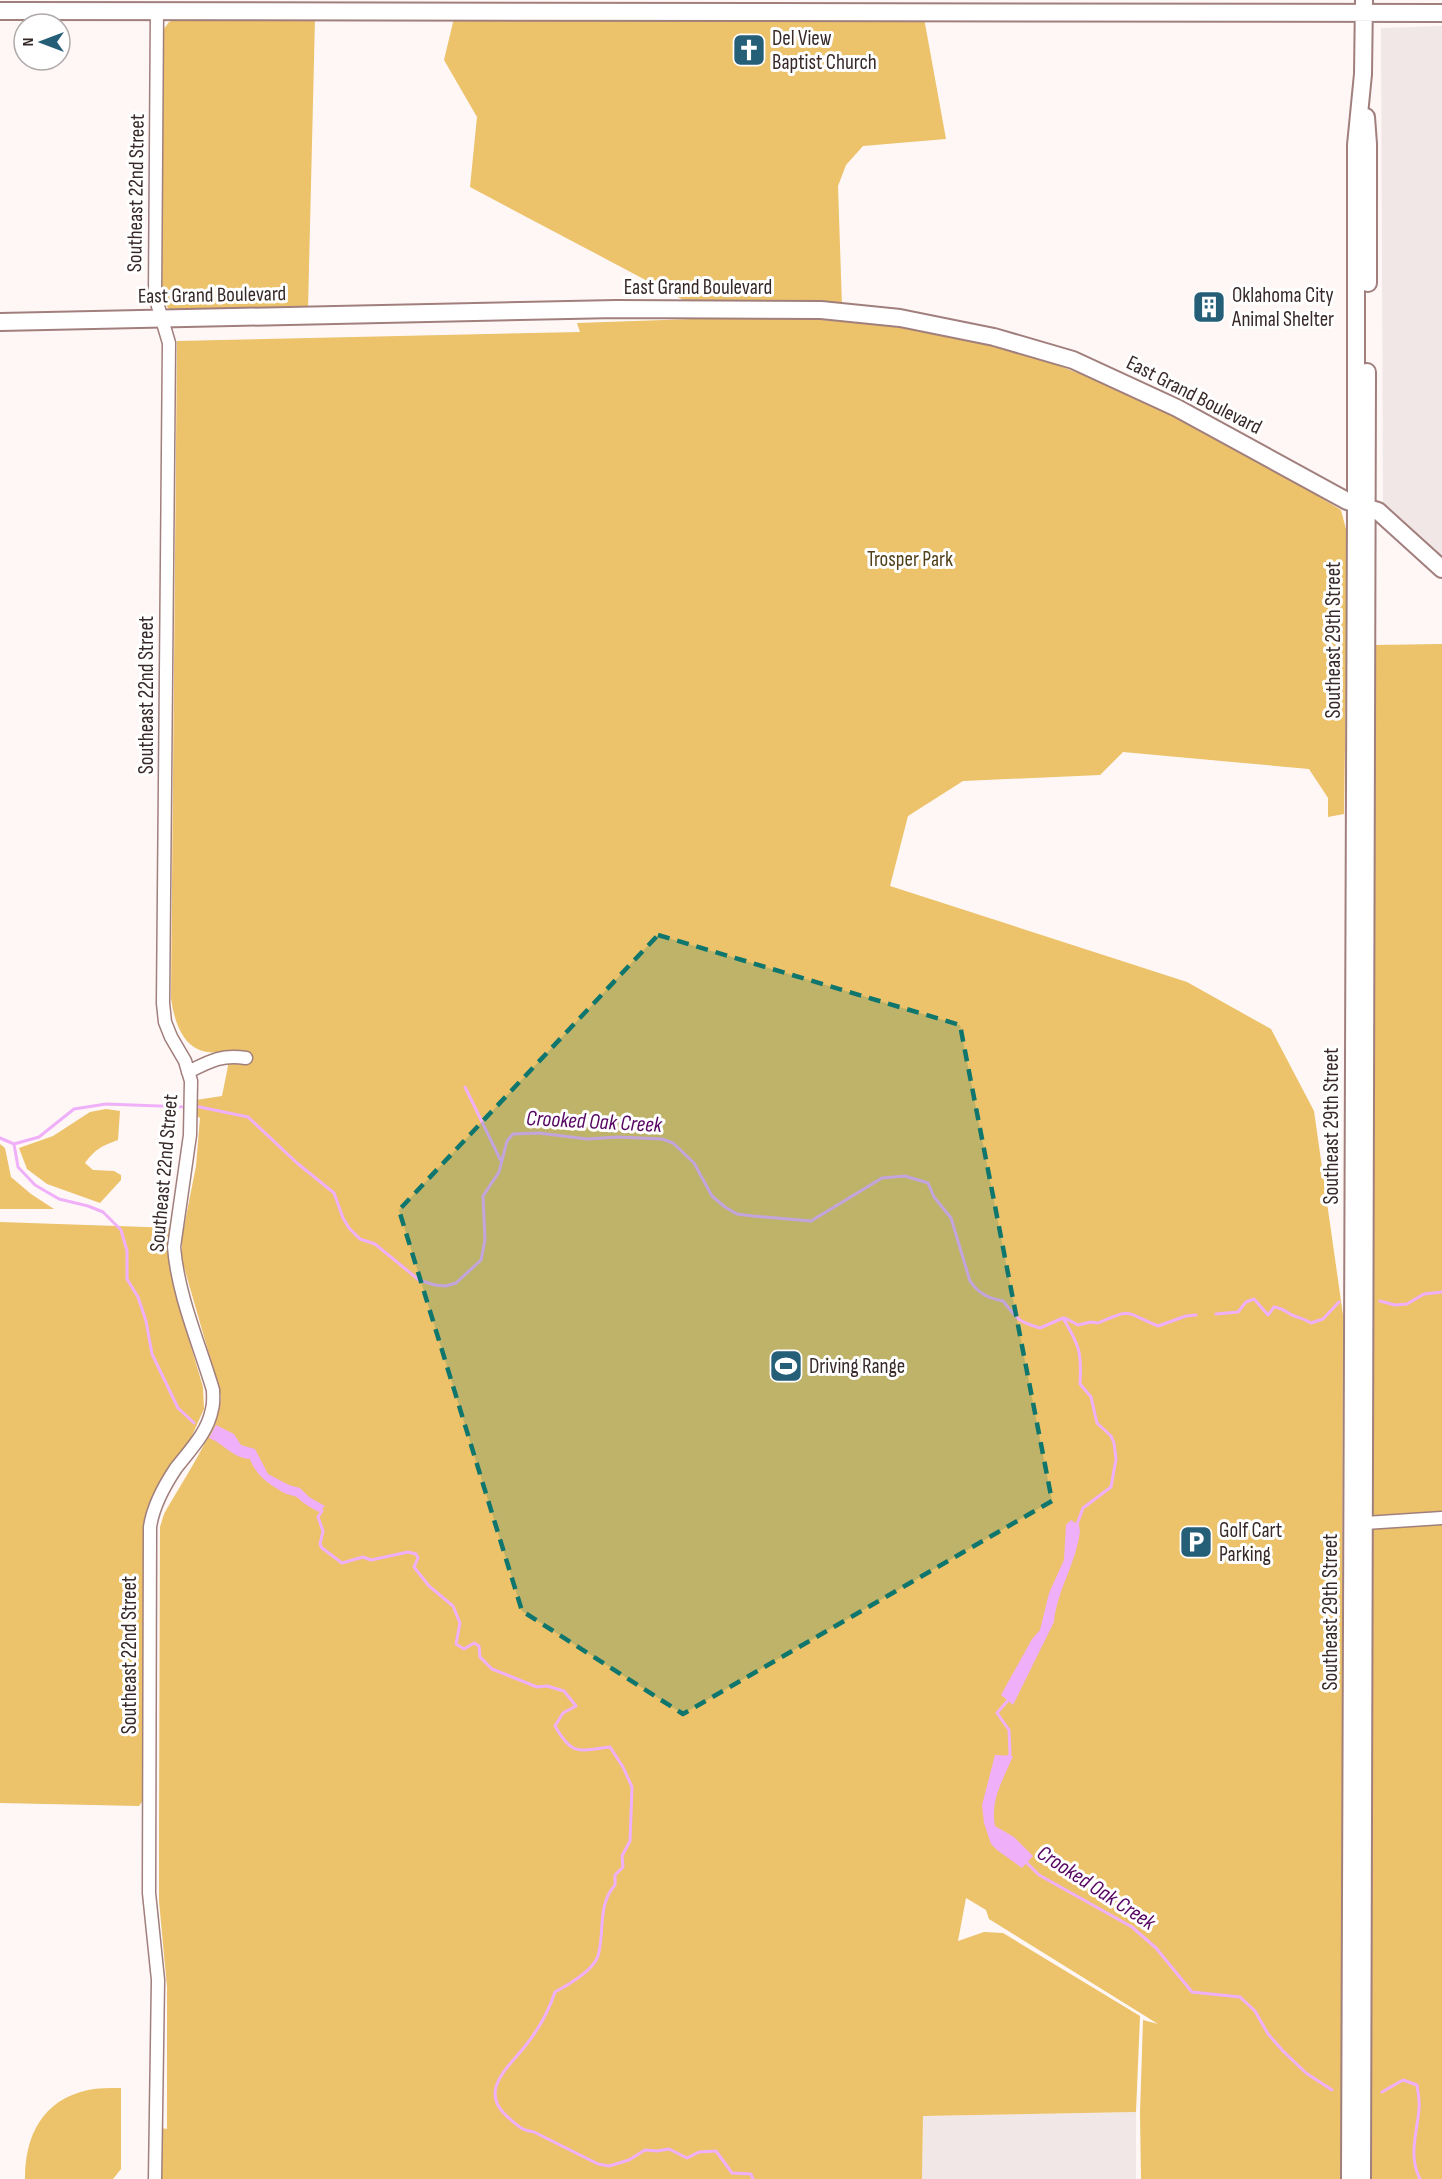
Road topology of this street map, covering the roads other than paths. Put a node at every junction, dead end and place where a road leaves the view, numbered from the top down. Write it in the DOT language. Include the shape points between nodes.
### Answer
graph roads {
  1 [pos="81,6"];
  2 [pos="232,6"];
  3 [pos="370,6"];
  4 [pos="521,6"];
  5 [pos="698,6"];
  6 [pos="1364,6"];
  7 [pos="157,10"];
  8 [pos="0,11"];
  9 [pos="1442,13"];
  10 [pos="163,319"];
  11 [pos="0,322"];
  12 [pos="1362,506"];
  13 [pos="1442,569"];
  14 [pos="246,1058"];
  15 [pos="188,1072"];
  16 [pos="1442,1518"];
  17 [pos="1359,1524"];
  18 [pos="155,2179"];
  19 [pos="1350,2179"];
  20 [pos="1362,2179"];
  1 -- 7 [label="street"];
  1 -- 8 [label="street"];
  2 -- 3 [label="street"];
  2 -- 7 [label="street"];
  3 -- 4 [label="street"];
  4 -- 5 [label="street"];
  5 -- 6 [label="street"];
  6 -- 9 [label="street"];
  6 -- 12 [label="street, Southeast 29th Street" via="1368,144 1362,307"];
  7 -- 10 [label="street, Southeast 22nd Street" via="154,296"];
  10 -- 11 [label="street, East Grand Boulevard"];
  10 -- 12 [label="street, East Grand Boulevard" via="616,309 821,310 900,318 994,337 1073,360 1177,408"];
  10 -- 15 [label="street, Southeast 22nd Street" via="169,343 163,1003 165,1022"];
  12 -- 13 [label="street, East Grand Boulevard" via="1378,511"];
  12 -- 17 [label="street, Southeast 29th Street"];
  14 -- 15 [label="street" via="213,1059"];
  15 -- 18 [label="street, Southeast 22nd Street" via="190,1135 174,1246 179,1285 213,1390 213,1408 198,1441 174,1471 152,1511 150,1527 149,1893 158,1980"];
  16 -- 17 [label="street"];
  17 -- 19 [label="street, Southeast 29th Street"];
  17 -- 20 [label="street, Southeast 29th Street"];
}
